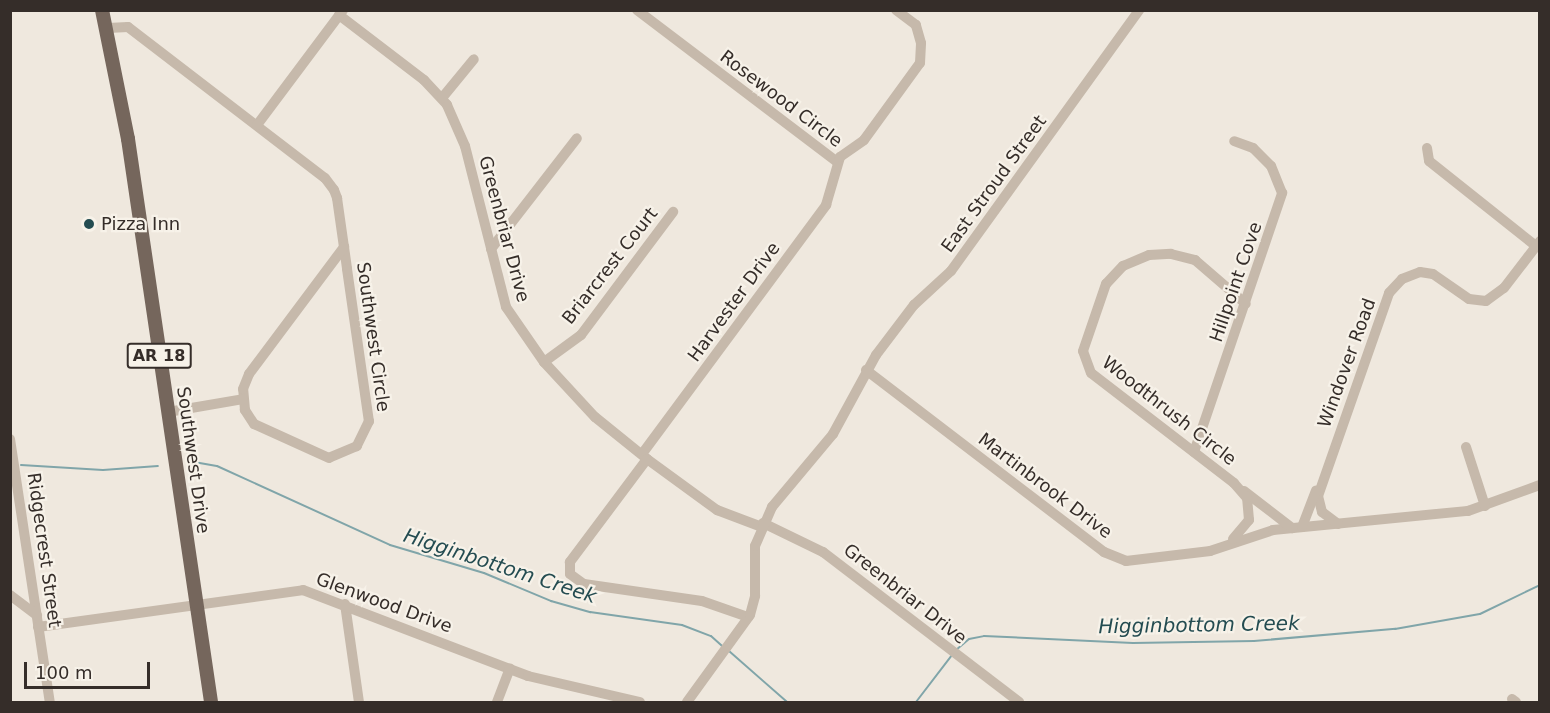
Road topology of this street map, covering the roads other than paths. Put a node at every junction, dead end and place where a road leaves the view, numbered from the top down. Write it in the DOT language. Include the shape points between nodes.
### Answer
graph roads {
  1 [pos="102,10"];
  2 [pos="637,10"];
  3 [pos="896,10"];
  4 [pos="1139,10"];
  5 [pos="341,13"];
  6 [pos="108,28"];
  7 [pos="474,59"];
  8 [pos="442,98"];
  9 [pos="257,125"];
  10 [pos="577,138"];
  11 [pos="1234,141"];
  12 [pos="1427,148"];
  13 [pos="837,162"];
  14 [pos="673,212"];
  15 [pos="1538,243"];
  16 [pos="344,246"];
  17 [pos="491,249"];
  18 [pos="1246,304"];
  19 [pos="544,362"];
  20 [pos="866,370"];
  21 [pos="243,399"];
  22 [pos="168,412"];
  23 [pos="10,439"];
  24 [pos="1466,447"];
  25 [pos="1194,452"];
  26 [pos="644,457"];
  27 [pos="1330,457"];
  28 [pos="1234,483"];
  29 [pos="1539,485"];
  30 [pos="1485,506"];
  31 [pos="1338,524"];
  32 [pos="763,525"];
  33 [pos="1297,528"];
  34 [pos="1225,543"];
  35 [pos="10,595"];
  36 [pos="345,604"];
  37 [pos="196,606"];
  38 [pos="37,615"];
  39 [pos="748,618"];
  40 [pos="38,627"];
  41 [pos="510,668"];
  42 [pos="50,702"];
  43 [pos="211,702"];
  44 [pos="359,702"];
  45 [pos="497,702"];
  46 [pos="640,702"];
  47 [pos="687,702"];
  48 [pos="1019,702"];
  1 -- 6 [label="main road, Southwest Drive / AR 18"];
  2 -- 13 [label="street, Rosewood Circle"];
  3 -- 13 [label="street, Rosewood Circle" via="916,25 921,43 920,63 864,140"];
  4 -- 20 [label="street, East Stroud Street" via="951,271 914,305"];
  5 -- 8 [label="street, Greenbriar Drive"];
  5 -- 9 [label="street"];
  6 -- 9 [label="street, Southwest Circle" via="128,27"];
  6 -- 22 [label="main road, Southwest Drive / AR 18"];
  7 -- 8 [label="street"];
  8 -- 17 [label="street, Greenbriar Drive" via="462,137"];
  9 -- 16 [label="street, Southwest Circle" via="330,184 337,198"];
  10 -- 17 [label="street"];
  11 -- 18 [label="street, Hillpoint Cove" via="1253,148 1271,166 1282,193"];
  12 -- 15 [label="street" via="1429,161"];
  13 -- 26 [label="street, Harvester Drive" via="826,205"];
  14 -- 19 [label="street, Briarcrest Court" via="581,335"];
  15 -- 27 [label="street, Windover Road" via="1504,288 1486,301 1469,299 1427,273 1410,274 1396,284 1389,293"];
  16 -- 21 [label="street" via="249,374"];
  16 -- 21 [label="street, Southwest Circle" via="368,414 365,435 347,453 324,457 254,424"];
  17 -- 19 [label="street, Greenbriar Drive" via="506,307"];
  18 -- 25 [label="street, Hillpoint Cove"];
  18 -- 25 [label="street, Woodthrush Circle" via="1200,263 1171,254 1149,255 1127,264 1102,292 1083,348 1086,366"];
  19 -- 26 [label="street, Greenbriar Drive" via="595,417"];
  20 -- 32 [label="street, East Stroud Street" via="833,434"];
  20 -- 34 [label="street, Martinbrook Drive" via="1111,556 1135,562 1210,551"];
  21 -- 22 [label="street"];
  22 -- 37 [label="main road, Southwest Drive / AR 18"];
  23 -- 38 [label="street, Ridgecrest Street"];
  24 -- 30 [label="street"];
  25 -- 28 [label="street, Woodthrush Circle"];
  26 -- 32 [label="street, Greenbriar Drive" via="717,510"];
  26 -- 39 [label="street, Harvester Drive" via="570,562 570,574 584,584 702,601"];
  27 -- 31 [label="street, Windover Road" via="1318,499 1322,512"];
  27 -- 33 [label="street, Windover Road"];
  28 -- 33 [label="street, Woodthrush Circle"];
  28 -- 34 [label="street, Woodthrush Circle" via="1246,498 1249,520 1242,532"];
  29 -- 30 [label="street, Martinbrook Drive"];
  30 -- 31 [label="street, Martinbrook Drive" via="1451,514"];
  31 -- 33 [label="street, Martinbrook Drive"];
  32 -- 39 [label="street" via="754,557 755,596"];
  32 -- 48 [label="street, Greenbriar Drive" via="823,552"];
  33 -- 34 [label="street, Martinbrook Drive"];
  35 -- 38 [label="street"];
  36 -- 37 [label="street, Glenwood Drive" via="296,590"];
  36 -- 41 [label="street, Glenwood Drive"];
  36 -- 44 [label="street"];
  37 -- 40 [label="street, Glenwood Drive"];
  37 -- 43 [label="main road, Southwest Drive / AR 18"];
  38 -- 40 [label="street, Ridgecrest Street"];
  39 -- 47 [label="street"];
  40 -- 42 [label="street, Ridgecrest Street"];
  41 -- 45 [label="street"];
  41 -- 46 [label="street, Glenwood Drive" via="528,676"];
}
